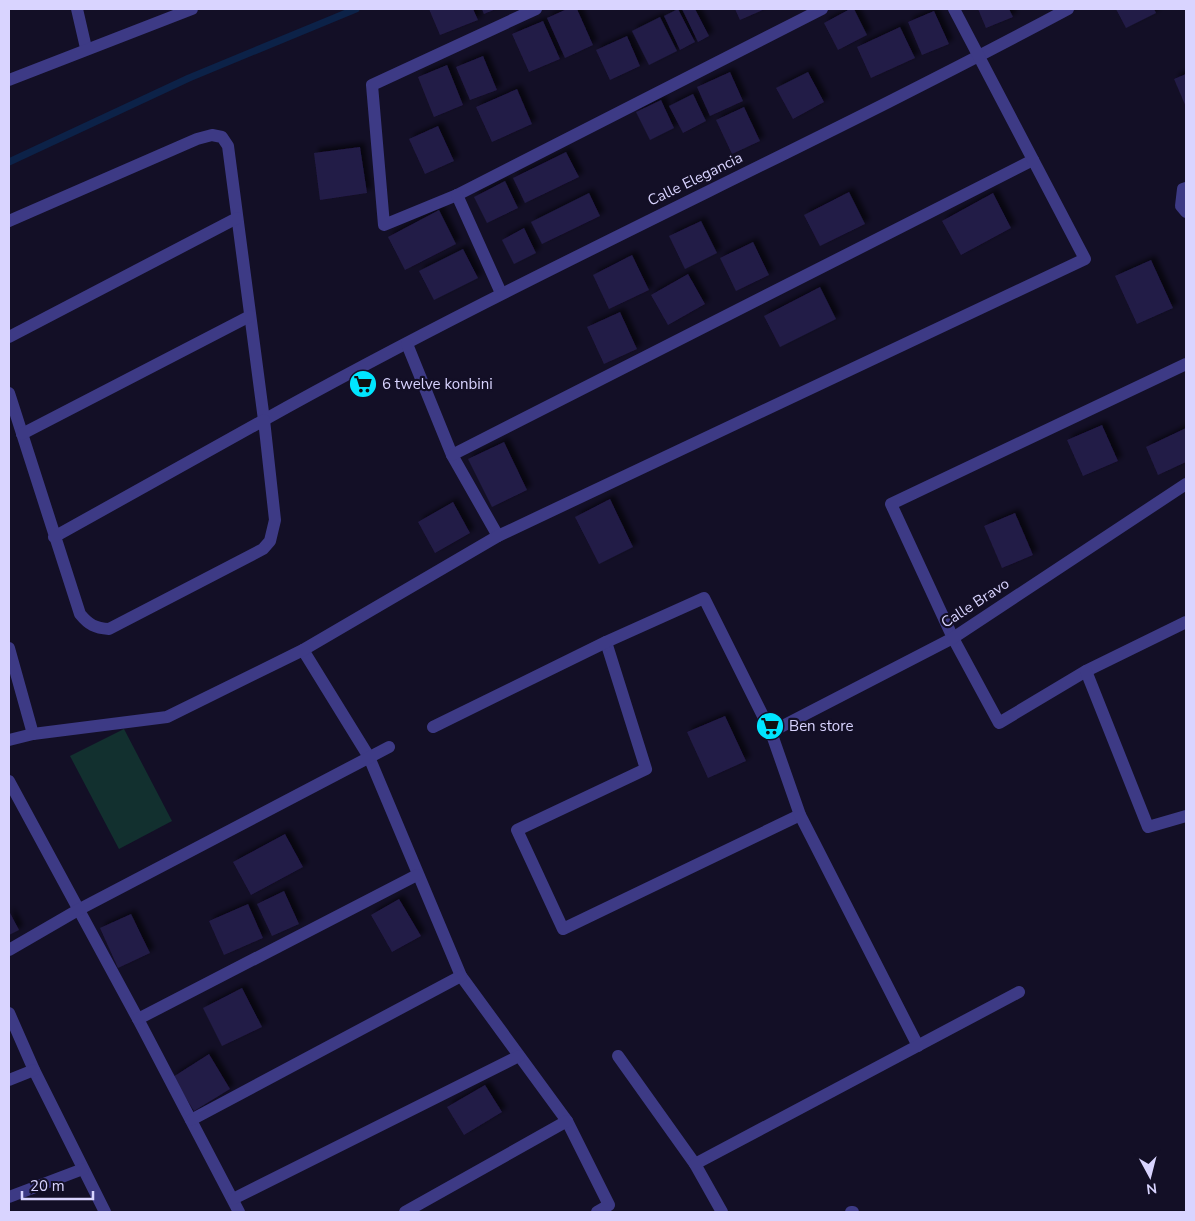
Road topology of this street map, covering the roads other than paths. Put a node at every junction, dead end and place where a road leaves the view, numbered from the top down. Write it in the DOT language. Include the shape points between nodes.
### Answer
graph roads {
  1 [pos="78,9"];
  2 [pos="192,9"];
  3 [pos="536,9"];
  4 [pos="822,9"];
  5 [pos="954,9"];
  6 [pos="1068,9"];
  7 [pos="86,48"];
  8 [pos="979,57"];
  9 [pos="9,80"];
  10 [pos="1033,160"];
  11 [pos="1186,188"];
  12 [pos="457,195"];
  13 [pos="1186,212"];
  14 [pos="237,218"];
  15 [pos="9,221"];
  16 [pos="501,292"];
  17 [pos="250,316"];
  18 [pos="9,337"];
  19 [pos="407,344"];
  20 [pos="1186,364"];
  21 [pos="9,393"];
  22 [pos="264,420"];
  23 [pos="22,434"];
  24 [pos="452,455"];
  25 [pos="1186,484"];
  26 [pos="498,536"];
  27 [pos="54,537"];
  28 [pos="1186,622"];
  29 [pos="953,638"];
  30 [pos="606,642"];
  31 [pos="9,648"];
  32 [pos="303,650"];
  33 [pos="1086,671"];
  34 [pos="433,727"];
  35 [pos="771,732"];
  36 [pos="33,734"];
  37 [pos="9,740"];
  38 [pos="388,747"];
  39 [pos="369,757"];
  40 [pos="9,781"];
  41 [pos="800,815"];
  42 [pos="1186,816"];
  43 [pos="417,875"];
  44 [pos="78,910"];
  45 [pos="9,950"];
  46 [pos="461,976"];
  47 [pos="1019,992"];
  48 [pos="9,1013"];
  49 [pos="138,1019"];
  50 [pos="918,1046"];
  51 [pos="519,1056"];
  52 [pos="618,1056"];
  53 [pos="34,1070"];
  54 [pos="9,1080"];
  55 [pos="191,1120"];
  56 [pos="567,1121"];
  57 [pos="695,1164"];
  58 [pos="83,1169"];
  59 [pos="9,1197"];
  60 [pos="233,1199"];
  61 [pos="105,1212"];
  62 [pos="239,1212"];
  63 [pos="405,1212"];
  64 [pos="597,1212"];
  65 [pos="722,1212"];
  1 -- 7 [label="street"];
  2 -- 7 [label="street"];
  3 -- 12 [label="street" via="372,86 384,225"];
  4 -- 12 [label="street"];
  5 -- 8 [label="street"];
  6 -- 8 [label="street, Calle Elegancia"];
  7 -- 9 [label="street"];
  8 -- 10 [label="street"];
  8 -- 16 [label="street, Calle Elegancia"];
  10 -- 24 [label="street"];
  10 -- 26 [label="street" via="1085,259"];
  11 -- 13 [label="street" via="1183,189 1181,206"];
  12 -- 16 [label="street"];
  14 -- 15 [label="street" via="228,146 222,138 212,135 197,138"];
  14 -- 17 [label="street"];
  14 -- 18 [label="street"];
  16 -- 19 [label="street, Calle Elegancia"];
  17 -- 22 [label="street"];
  17 -- 23 [label="street"];
  19 -- 22 [label="street, Calle Elegancia"];
  19 -- 24 [label="street"];
  20 -- 29 [label="street" via="891,504"];
  21 -- 23 [label="street"];
  22 -- 27 [label="street, Calle Elegancia"];
  22 -- 27 [label="street" via="275,520 270,541 263,549 109,629 87,623 80,614"];
  23 -- 27 [label="street"];
  24 -- 26 [label="street"];
  25 -- 29 [label="street, Calle Bravo"];
  26 -- 32 [label="street"];
  28 -- 33 [label="street"];
  29 -- 33 [label="street" via="999,723"];
  29 -- 35 [label="street, Calle Bravo"];
  30 -- 34 [label="street"];
  30 -- 35 [label="street" via="704,598"];
  30 -- 41 [label="street" via="646,769 517,830 563,929"];
  31 -- 36 [label="street"];
  32 -- 36 [label="street" via="167,717"];
  32 -- 39 [label="street"];
  33 -- 42 [label="street" via="1148,827"];
  35 -- 41 [label="street"];
  36 -- 37 [label="street"];
  38 -- 39 [label="street"];
  39 -- 43 [label="street"];
  39 -- 44 [label="street"];
  40 -- 44 [label="street"];
  41 -- 50 [label="street"];
  43 -- 46 [label="street"];
  43 -- 49 [label="street"];
  44 -- 45 [label="street"];
  44 -- 49 [label="street"];
  46 -- 51 [label="street"];
  46 -- 55 [label="street"];
  47 -- 50 [label="street"];
  48 -- 53 [label="street"];
  49 -- 55 [label="street"];
  50 -- 57 [label="street"];
  51 -- 56 [label="street"];
  51 -- 60 [label="street"];
  52 -- 57 [label="street"];
  53 -- 54 [label="street"];
  53 -- 58 [label="street"];
  55 -- 60 [label="street"];
  56 -- 63 [label="street"];
  56 -- 64 [label="street" via="609,1205"];
  57 -- 65 [label="street"];
  58 -- 59 [label="street"];
  58 -- 61 [label="street"];
  60 -- 62 [label="street"];
}
